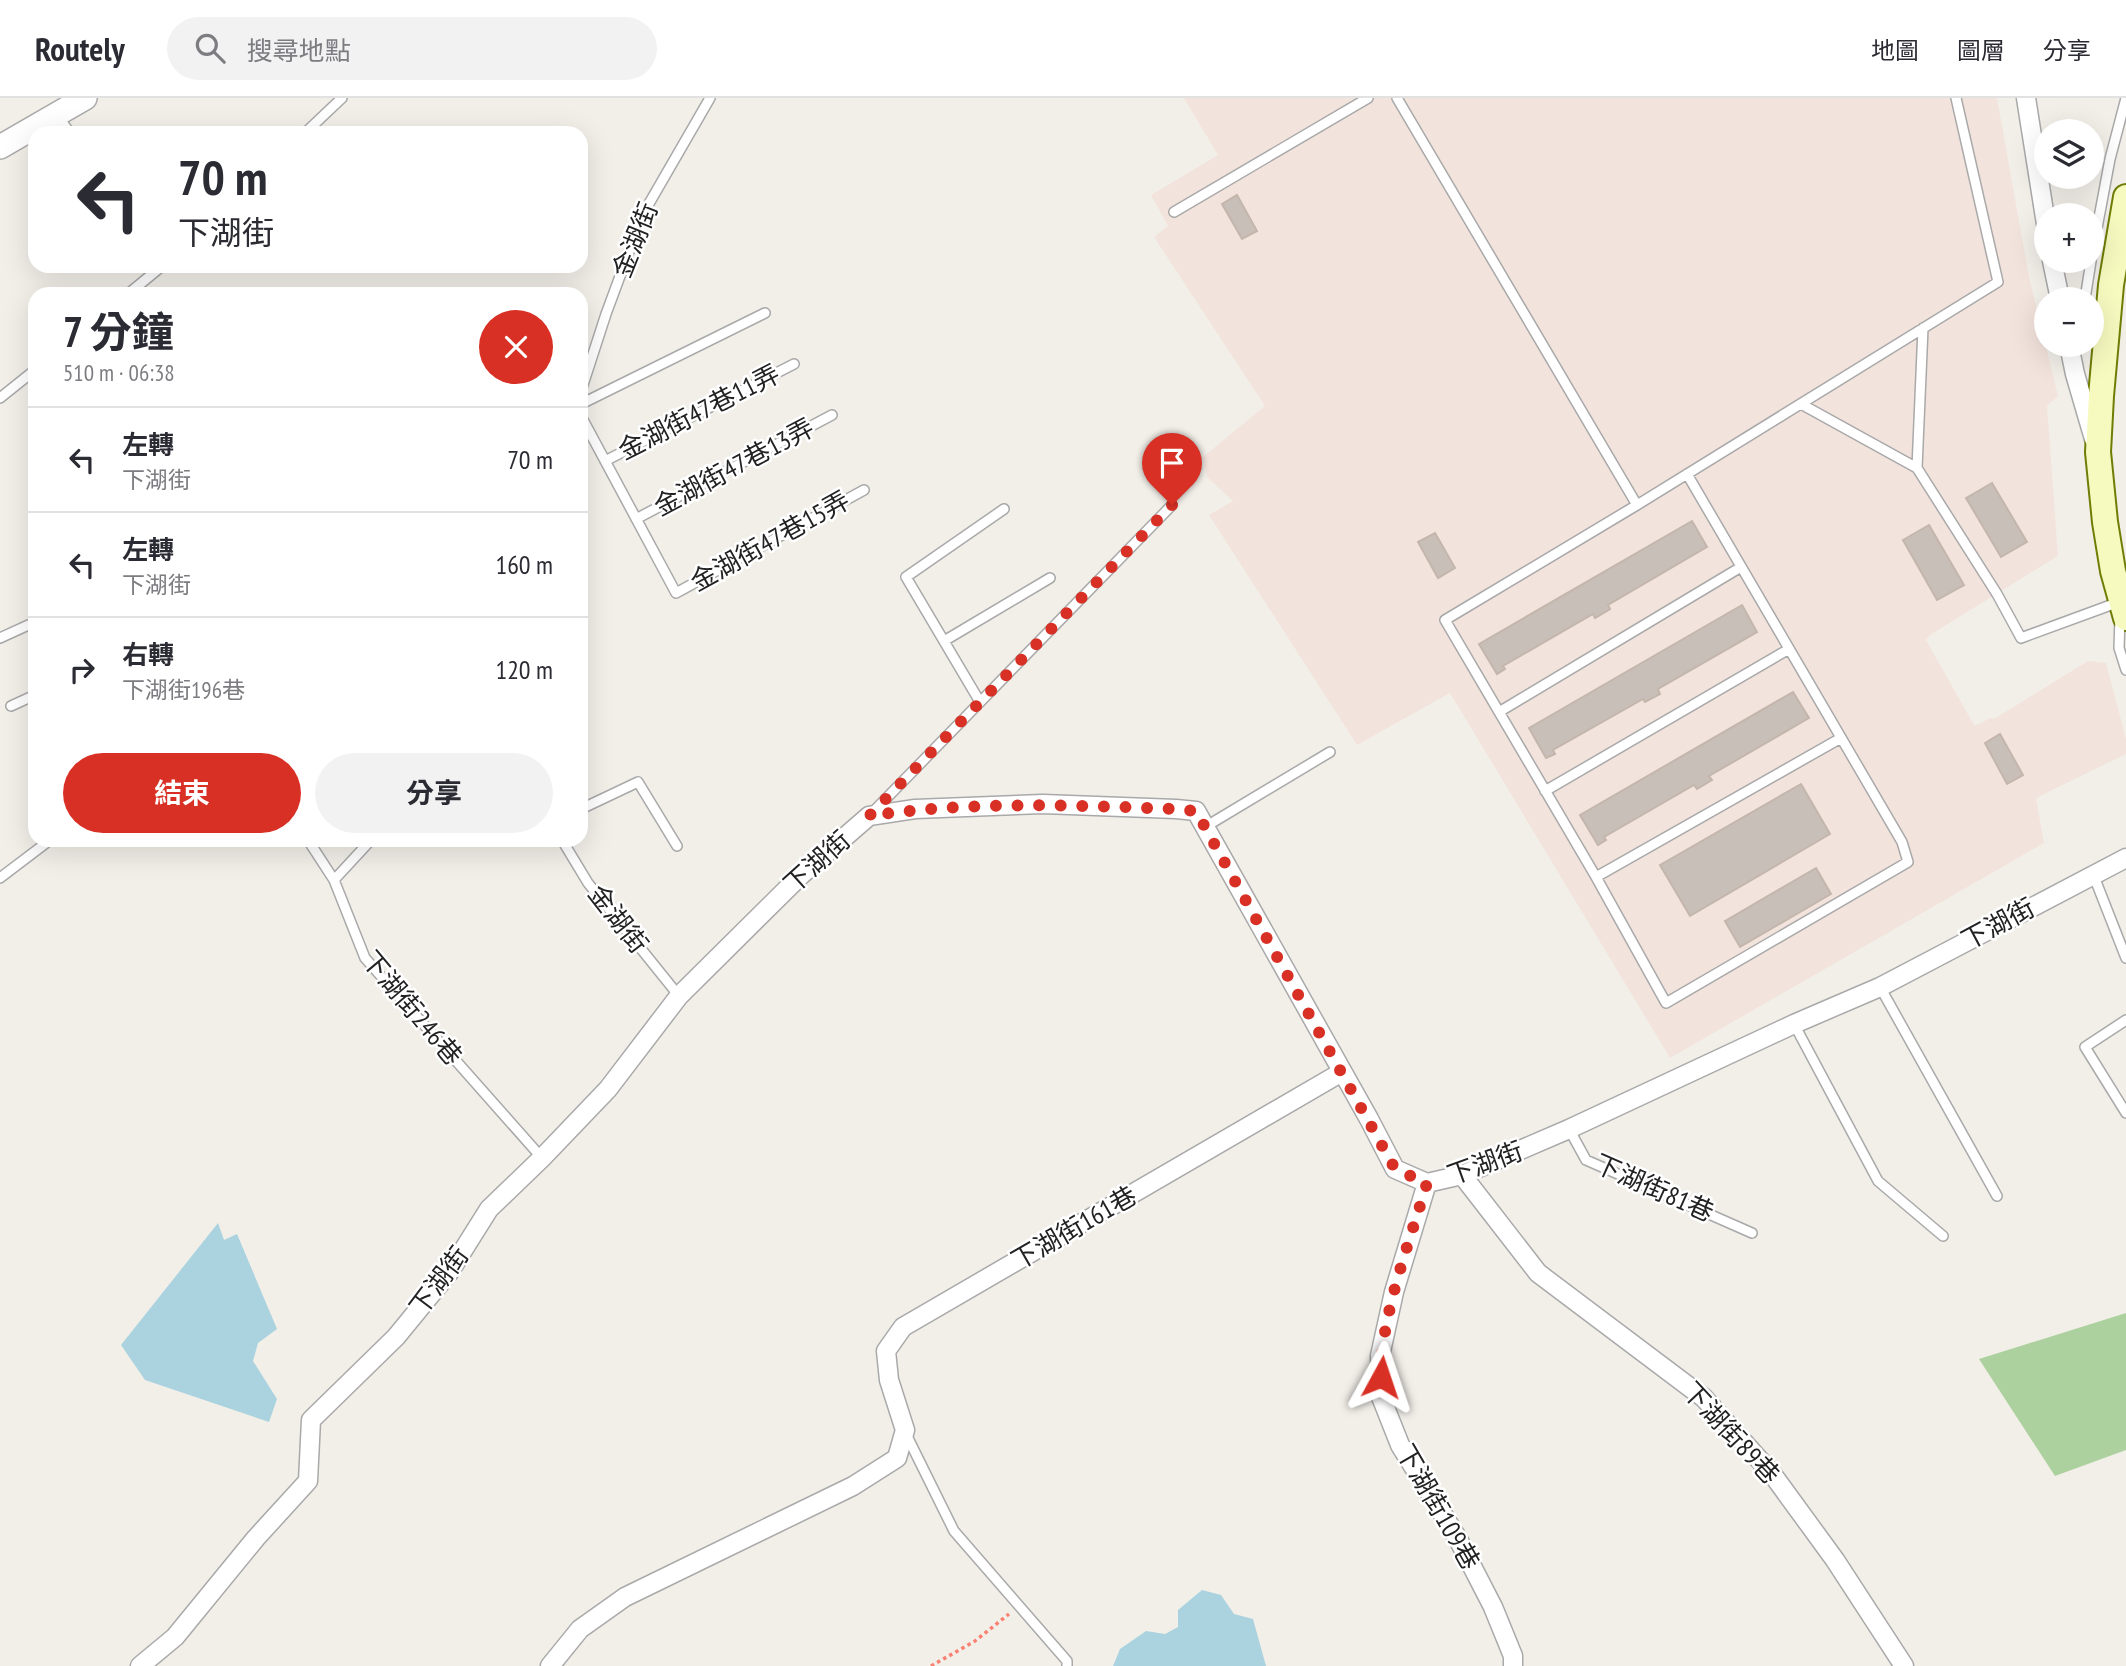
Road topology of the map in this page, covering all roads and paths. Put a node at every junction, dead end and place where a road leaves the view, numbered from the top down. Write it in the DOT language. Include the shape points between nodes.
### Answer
graph roads {
  1 [pos="85,98"];
  2 [pos="342,98"];
  3 [pos="710,98"];
  4 [pos="1368,98"];
  5 [pos="1397,98"];
  6 [pos="1956,98"];
  7 [pos="2026,98"];
  8 [pos="2126,98"];
  9 [pos="64,124"];
  10 [pos="312,126"];
  11 [pos="28,137"];
  12 [pos="0,147"];
  13 [pos="2126,197"];
  14 [pos="2043,203"];
  15 [pos="2102,203"];
  16 [pos="1174,212"];
  17 [pos="154,273"];
  18 [pos="136,287"];
  19 [pos="765,313"];
  20 [pos="1923,328"];
  21 [pos="2071,357"];
  22 [pos="2077,357"];
  23 [pos="794,364"];
  24 [pos="588,369"];
  25 [pos="2075,374"];
  26 [pos="28,375"];
  27 [pos="2,393"];
  28 [pos="588,401"];
  29 [pos="1801,404"];
  30 [pos="832,415"];
  31 [pos="588,429"];
  32 [pos="2098,452"];
  33 [pos="605,461"];
  34 [pos="1917,468"];
  35 [pos="1687,474"];
  36 [pos="864,490"];
  37 [pos="1172,505"];
  38 [pos="1637,505"];
  39 [pos="1004,509"];
  40 [pos="636,519"];
  41 [pos="1741,567"];
  42 [pos="1050,578"];
  43 [pos="2124,606"];
  44 [pos="28,625"];
  45 [pos="0,638"];
  46 [pos="944,641"];
  47 [pos="1789,649"];
  48 [pos="2126,670"];
  49 [pos="28,698"];
  50 [pos="980,702"];
  51 [pos="11,705"];
  52 [pos="1499,712"];
  53 [pos="1841,738"];
  54 [pos="1330,752"];
  55 [pos="1545,791"];
  56 [pos="588,806"];
  57 [pos="869,816"];
  58 [pos="1205,827"];
  59 [pos="677,846"];
  60 [pos="41,847"];
  61 [pos="313,847"];
  62 [pos="365,847"];
  63 [pos="566,847"];
  64 [pos="2126,858"];
  65 [pos="2093,874"];
  66 [pos="1596,877"];
  67 [pos="0,878"];
  68 [pos="334,880"];
  69 [pos="2126,958"];
  70 [pos="1880,987"];
  71 [pos="678,996"];
  72 [pos="2126,1020"];
  73 [pos="1794,1024"];
  74 [pos="1342,1072"];
  75 [pos="2126,1113"];
  76 [pos="1569,1129"];
  77 [pos="542,1158"];
  78 [pos="1462,1175"];
  79 [pos="1427,1183"];
  80 [pos="1997,1196"];
  81 [pos="1752,1233"];
  82 [pos="1943,1236"];
  83 [pos="905,1430"];
  84 [pos="1019,1606"];
  85 [pos="140,1666"];
  86 [pos="550,1666"];
  87 [pos="931,1666"];
  88 [pos="1067,1666"];
  89 [pos="1513,1666"];
  90 [pos="1904,1666"];
  1 -- 9 [label="street"];
  2 -- 10 [label="lane"];
  3 -- 24 [label="lane, 金湖街" via="643,214"];
  4 -- 16 [label="lane"];
  5 -- 38 [label="lane"];
  6 -- 20 [label="lane" via="1998,282"];
  7 -- 14 [label="street"];
  8 -- 15 [label="lane"];
  11 -- 12 [label="street"];
  13 -- 32 [label="main road" via="2111,285"];
  17 -- 18 [label="lane"];
  19 -- 28 [label="lane"];
  20 -- 29 [label="lane"];
  20 -- 34 [label="lane"];
  21 -- 25 [label="street"];
  22 -- 25 [label="lane"];
  23 -- 33 [label="lane, 金湖街47巷11弄"];
  25 -- 32 [label="street"];
  26 -- 27 [label="lane"];
  29 -- 34 [label="lane"];
  29 -- 35 [label="lane"];
  30 -- 40 [label="lane, 金湖街47巷13弄"];
  31 -- 33 [label="lane"];
  32 -- 43 [label="main road" via="2113,570"];
  33 -- 40 [label="lane"];
  34 -- 43 [label="lane" via="2021,638"];
  35 -- 38 [label="lane"];
  35 -- 41 [label="lane"];
  36 -- 40 [label="lane, 金湖街47巷15弄" via="676,593"];
  37 -- 50 [label="lane"];
  38 -- 52 [label="lane" via="1445,620"];
  39 -- 46 [label="lane" via="906,577"];
  41 -- 47 [label="lane"];
  41 -- 52 [label="lane"];
  42 -- 46 [label="lane"];
  43 -- 48 [label="lane" via="2119,648"];
  44 -- 45 [label="lane"];
  46 -- 50 [label="lane"];
  47 -- 53 [label="lane"];
  47 -- 55 [label="lane"];
  49 -- 51 [label="lane"];
  50 -- 57 [label="lane"];
  52 -- 55 [label="lane"];
  53 -- 66 [label="lane"];
  53 -- 66 [label="lane" via="1902,842 1908,862 1666,1003"];
  54 -- 58 [label="lane"];
  55 -- 66 [label="lane"];
  56 -- 59 [label="lane" via="638,782"];
  57 -- 58 [label="street, 下湖街" via="915,809 1056,805 1196,811"];
  57 -- 71 [label="street, 下湖街" via="801,874"];
  58 -- 74 [label="street, 下湖街"];
  60 -- 67 [label="lane"];
  61 -- 68 [label="lane, 下湖街246巷"];
  62 -- 68 [label="lane"];
  63 -- 71 [label="lane, 金湖街" via="588,883"];
  64 -- 65 [label="street, 下湖街"];
  65 -- 69 [label="lane"];
  65 -- 70 [label="street, 下湖街"];
  68 -- 77 [label="lane, 下湖街246巷" via="365,958"];
  70 -- 73 [label="street, 下湖街"];
  70 -- 80 [label="lane"];
  71 -- 77 [label="street, 下湖街" via="608,1089"];
  72 -- 75 [label="lane" via="2085,1047"];
  73 -- 76 [label="street, 下湖街"];
  73 -- 82 [label="lane" via="1878,1181"];
  74 -- 79 [label="street, 下湖街" via="1395,1169"];
  74 -- 83 [label="street, 下湖街161巷" via="903,1327 886,1351 889,1380"];
  76 -- 78 [label="street, 下湖街"];
  76 -- 81 [label="lane, 下湖街81巷" via="1586,1160"];
  77 -- 85 [label="street, 下湖街" via="489,1209 450,1271 396,1337 312,1420 308,1481 175,1637"];
  78 -- 79 [label="street, 下湖街"];
  78 -- 90 [label="street, 下湖街89巷" via="1538,1273 1704,1398 1773,1475"];
  79 -- 89 [label="street, 下湖街109巷" via="1380,1356 1381,1397 1400,1446 1493,1606"];
  83 -- 84 [label="lane" via="954,1531"];
  83 -- 86 [label="street" via="897,1458 853,1486 625,1597 580,1629"];
  84 -- 87 [label="path" via="975,1641"];
  84 -- 88 [label="lane"];
}
